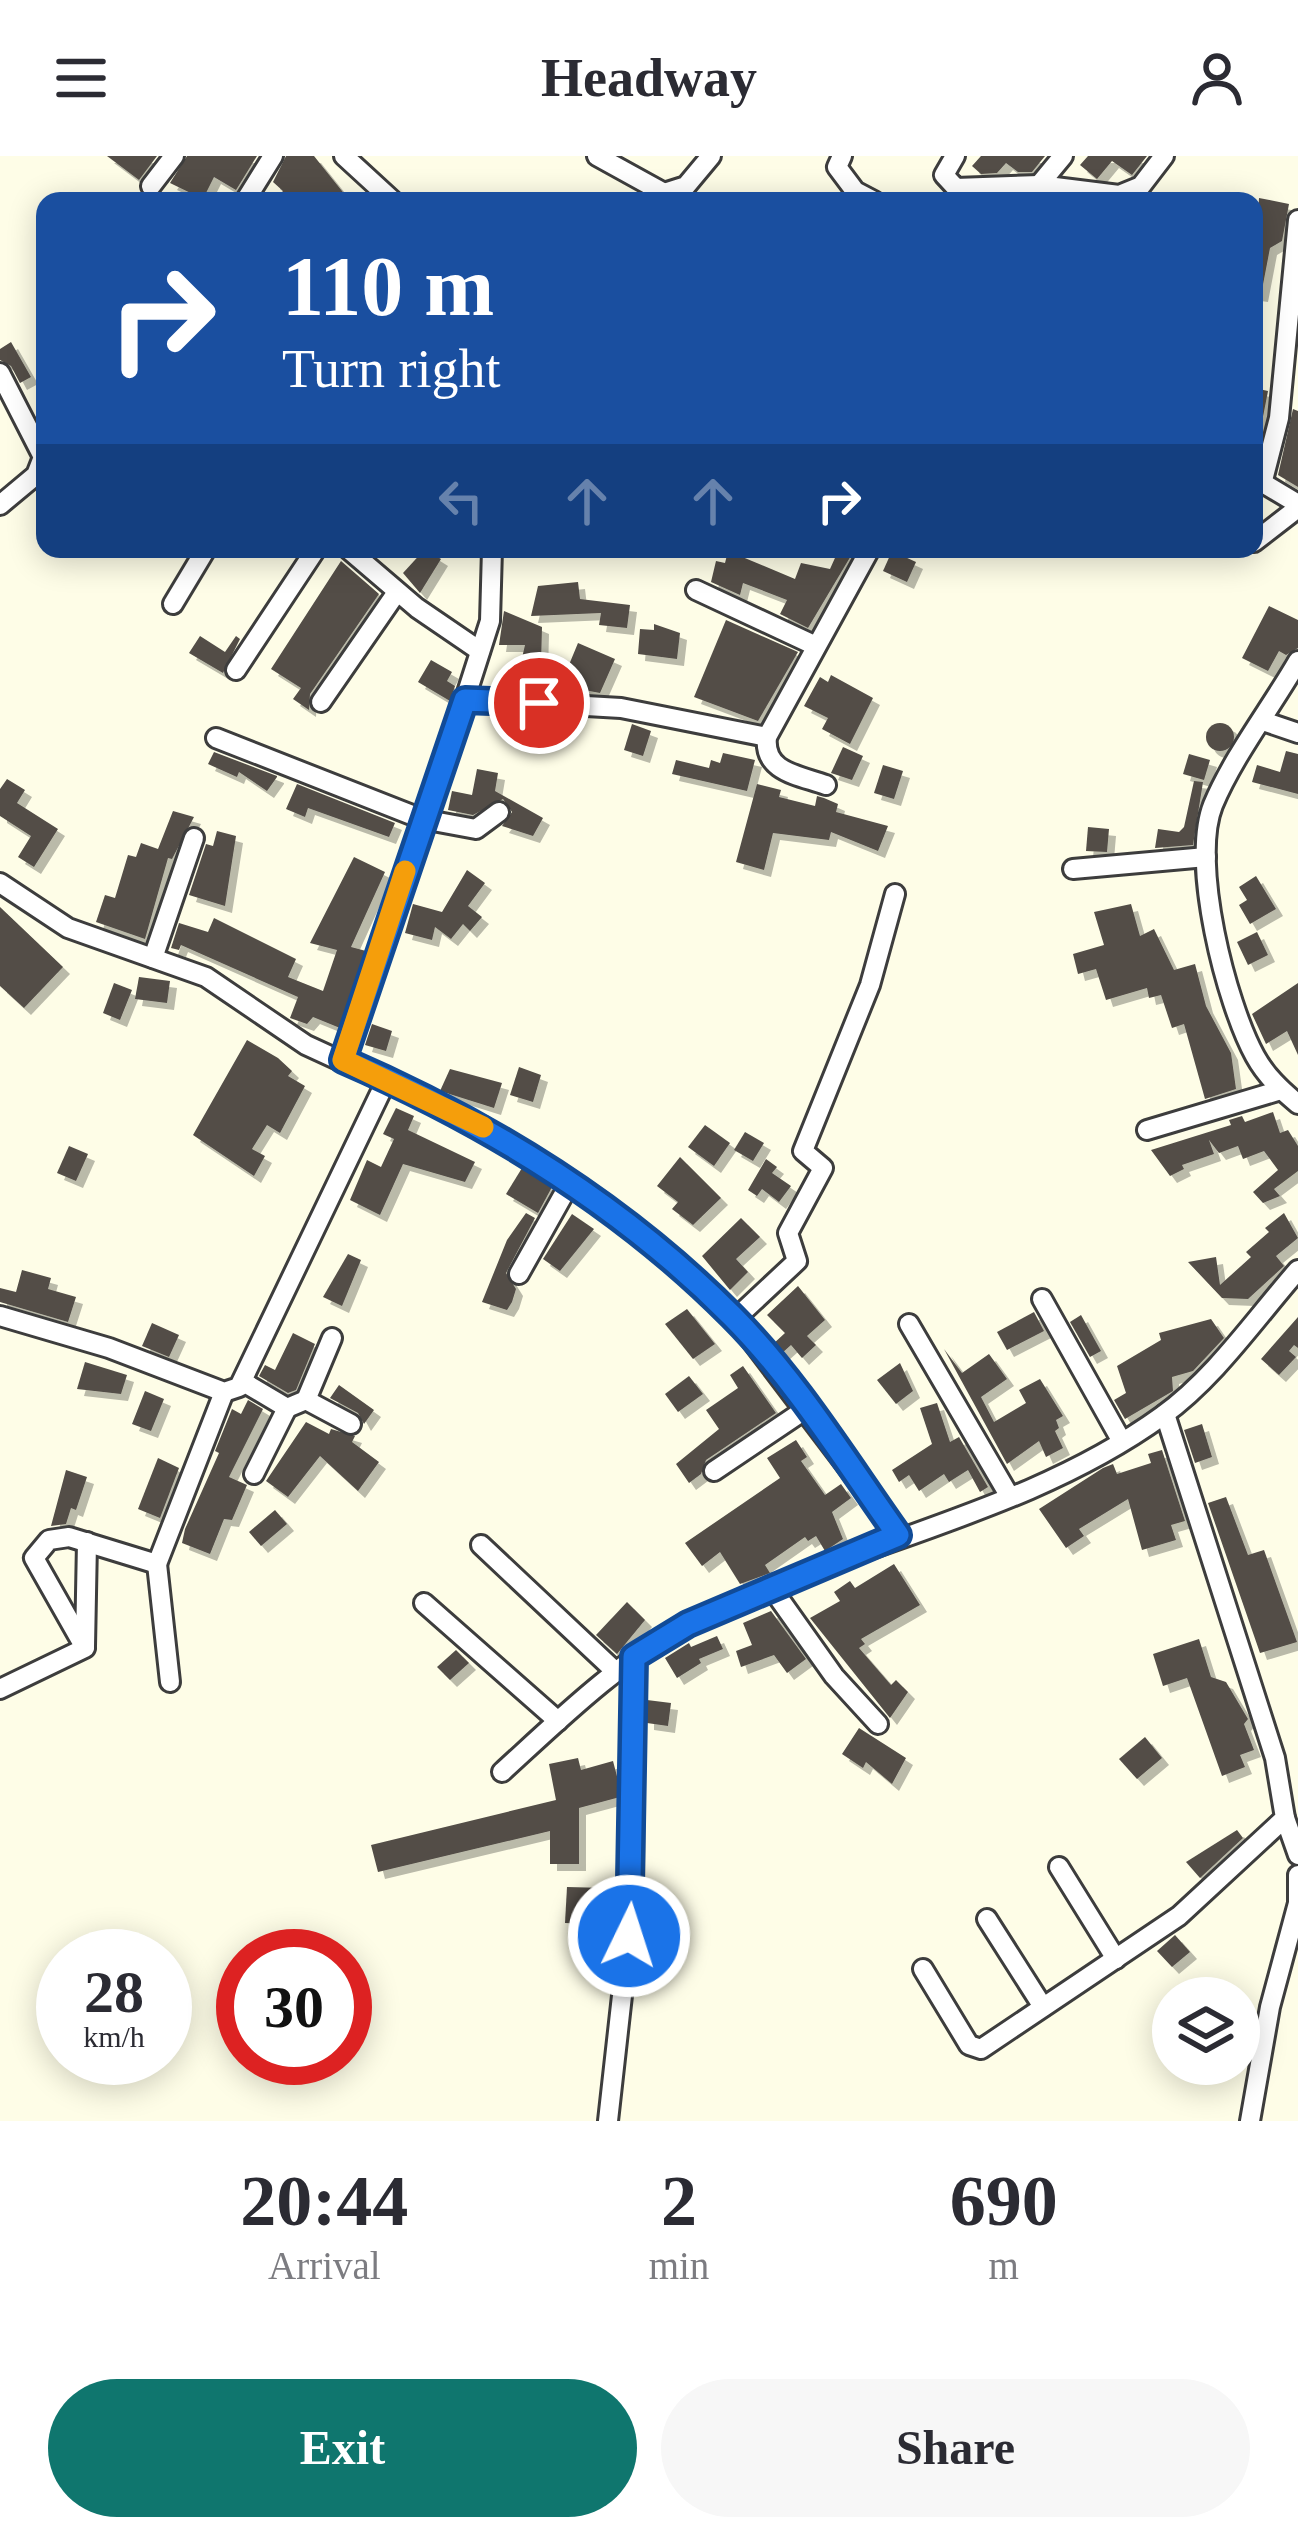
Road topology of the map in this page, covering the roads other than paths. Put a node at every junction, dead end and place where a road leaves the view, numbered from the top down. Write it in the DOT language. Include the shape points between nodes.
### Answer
graph roads {
  1 [pos="173,156"];
  2 [pos="274,156"];
  3 [pos="344,156"];
  4 [pos="596,156"];
  5 [pos="711,156"];
  6 [pos="842,156"];
  7 [pos="955,156"];
  8 [pos="1063,156"];
  9 [pos="1164,156"];
  10 [pos="1039,185"];
  11 [pos="151,186"];
  12 [pos="251,192"];
  13 [pos="383,192"];
  14 [pos="662,192"];
  15 [pos="667,192"];
  16 [pos="861,192"];
  17 [pos="1095,192"];
  18 [pos="1126,192"];
  19 [pos="1298,220"];
  20 [pos="0,373"];
  21 [pos="36,443"];
  22 [pos="1263,466"];
  23 [pos="36,475"];
  24 [pos="1263,484"];
  25 [pos="0,505"];
  26 [pos="1298,506"];
  27 [pos="1263,535"];
  28 [pos="201,558"];
  29 [pos="310,558"];
  30 [pos="358,558"];
  31 [pos="492,558"];
  32 [pos="865,558"];
  33 [pos="696,590"];
  34 [pos="397,592"];
  35 [pos="173,604"];
  36 [pos="816,646"];
  37 [pos="480,651"];
  38 [pos="1298,661"];
  39 [pos="236,670"];
  40 [pos="465,700"];
  41 [pos="321,702"];
  42 [pos="1263,722"];
  43 [pos="1298,733"];
  44 [pos="767,737"];
  45 [pos="216,738"];
  46 [pos="826,785"];
  47 [pos="499,812"];
  48 [pos="422,819"];
  49 [pos="194,838"];
  50 [pos="1206,856"];
  51 [pos="1072,869"];
  52 [pos="0,883"];
  53 [pos="895,894"];
  54 [pos="153,958"];
  55 [pos="343,1060"];
  56 [pos="387,1079"];
  57 [pos="1281,1090"];
  58 [pos="1298,1104"];
  59 [pos="1147,1130"];
  60 [pos="570,1183"];
  61 [pos="1298,1270"];
  62 [pos="519,1274"];
  63 [pos="1042,1299"];
  64 [pos="0,1316"];
  65 [pos="735,1319"];
  66 [pos="909,1324"];
  67 [pos="332,1338"];
  68 [pos="245,1383"];
  69 [pos="224,1392"];
  70 [pos="306,1400"];
  71 [pos="287,1408"];
  72 [pos="806,1409"];
  73 [pos="1166,1414"];
  74 [pos="351,1424"];
  75 [pos="1121,1440"];
  76 [pos="713,1472"];
  77 [pos="254,1474"];
  78 [pos="1010,1497"];
  79 [pos="898,1535"];
  80 [pos="86,1543"];
  81 [pos="481,1545"];
  82 [pos="157,1564"];
  83 [pos="773,1590"];
  84 [pos="424,1603"];
  85 [pos="85,1648"];
  86 [pos="634,1657"];
  87 [pos="616,1672"];
  88 [pos="170,1682"];
  89 [pos="0,1689"];
  90 [pos="558,1721"];
  91 [pos="878,1724"];
  92 [pos="502,1772"];
  93 [pos="1285,1817"];
  94 [pos="1298,1855"];
  95 [pos="1059,1867"];
  96 [pos="1298,1875"];
  97 [pos="987,1919"];
  98 [pos="1115,1959"];
  99 [pos="923,1969"];
  100 [pos="1043,2007"];
  101 [pos="608,2121"];
  102 [pos="1250,2121"];
  1 -- 11 [label="street"];
  2 -- 12 [label="street"];
  3 -- 13 [label="street"];
  4 -- 14 [label="street"];
  5 -- 15 [label="street" via="686,186"];
  6 -- 16 [label="street" via="842,179"];
  7 -- 10 [label="street" via="945,168 949,186"];
  8 -- 10 [label="street"];
  9 -- 18 [label="street"];
  10 -- 17 [label="street"];
  19 -- 22 [label="street" via="1279,418"];
  20 -- 21 [label="street"];
  23 -- 25 [label="street"];
  24 -- 26 [label="street"];
  26 -- 27 [label="street"];
  28 -- 35 [label="street"];
  29 -- 39 [label="street"];
  30 -- 34 [label="street"];
  31 -- 37 [label="street" via="490,621"];
  32 -- 36 [label="street"];
  33 -- 36 [label="street"];
  34 -- 37 [label="street"];
  34 -- 41 [label="street"];
  36 -- 44 [label="street"];
  37 -- 40 [label="street"];
  38 -- 42 [label="street"];
  40 -- 44 [label="street" via="621,708"];
  40 -- 48 [label="street"];
  42 -- 43 [label="street"];
  42 -- 50 [label="street" via="1213,806"];
  44 -- 46 [label="street" via="773,766"];
  45 -- 48 [label="street"];
  47 -- 48 [label="street" via="476,829"];
  48 -- 55 [label="street"];
  49 -- 54 [label="street"];
  50 -- 51 [label="street"];
  50 -- 57 [label="street" via="1227,981 1254,1054"];
  52 -- 54 [label="street" via="68,928"];
  53 -- 65 [label="street" via="869,985 802,1151 824,1168 788,1233 796,1261"];
  54 -- 55 [label="street" via="206,977 306,1045"];
  55 -- 56 [label="street"];
  56 -- 60 [label="street" via="484,1127"];
  56 -- 68 [label="street"];
  57 -- 58 [label="street"];
  57 -- 59 [label="street"];
  60 -- 62 [label="street"];
  60 -- 65 [label="street"];
  61 -- 73 [label="street"];
  63 -- 75 [label="street"];
  64 -- 69 [label="street"];
  65 -- 72 [label="street"];
  66 -- 78 [label="street"];
  67 -- 70 [label="street"];
  68 -- 69 [label="street"];
  68 -- 71 [label="street"];
  69 -- 82 [label="street"];
  70 -- 71 [label="street"];
  70 -- 74 [label="street"];
  71 -- 77 [label="street"];
  72 -- 76 [label="street"];
  72 -- 79 [label="street"];
  73 -- 75 [label="street"];
  73 -- 93 [label="street" via="1275,1758"];
  75 -- 78 [label="street"];
  78 -- 79 [label="street"];
  79 -- 83 [label="street"];
  80 -- 82 [label="street"];
  80 -- 85 [label="street"];
  80 -- 85 [label="street" via="49,1540 34,1558"];
  81 -- 87 [label="street"];
  82 -- 88 [label="street"];
  83 -- 86 [label="street" via="688,1624"];
  83 -- 91 [label="street"];
  84 -- 90 [label="street"];
  85 -- 89 [label="street"];
  86 -- 87 [label="street"];
  86 -- 101 [label="street" via="633,1897"];
  87 -- 90 [label="street"];
  90 -- 92 [label="street"];
  93 -- 94 [label="street"];
  93 -- 98 [label="street" via="1178,1916"];
  95 -- 98 [label="street"];
  96 -- 102 [label="street"];
  97 -- 100 [label="street"];
  98 -- 100 [label="street"];
  99 -- 100 [label="street" via="975,2047"];
}
